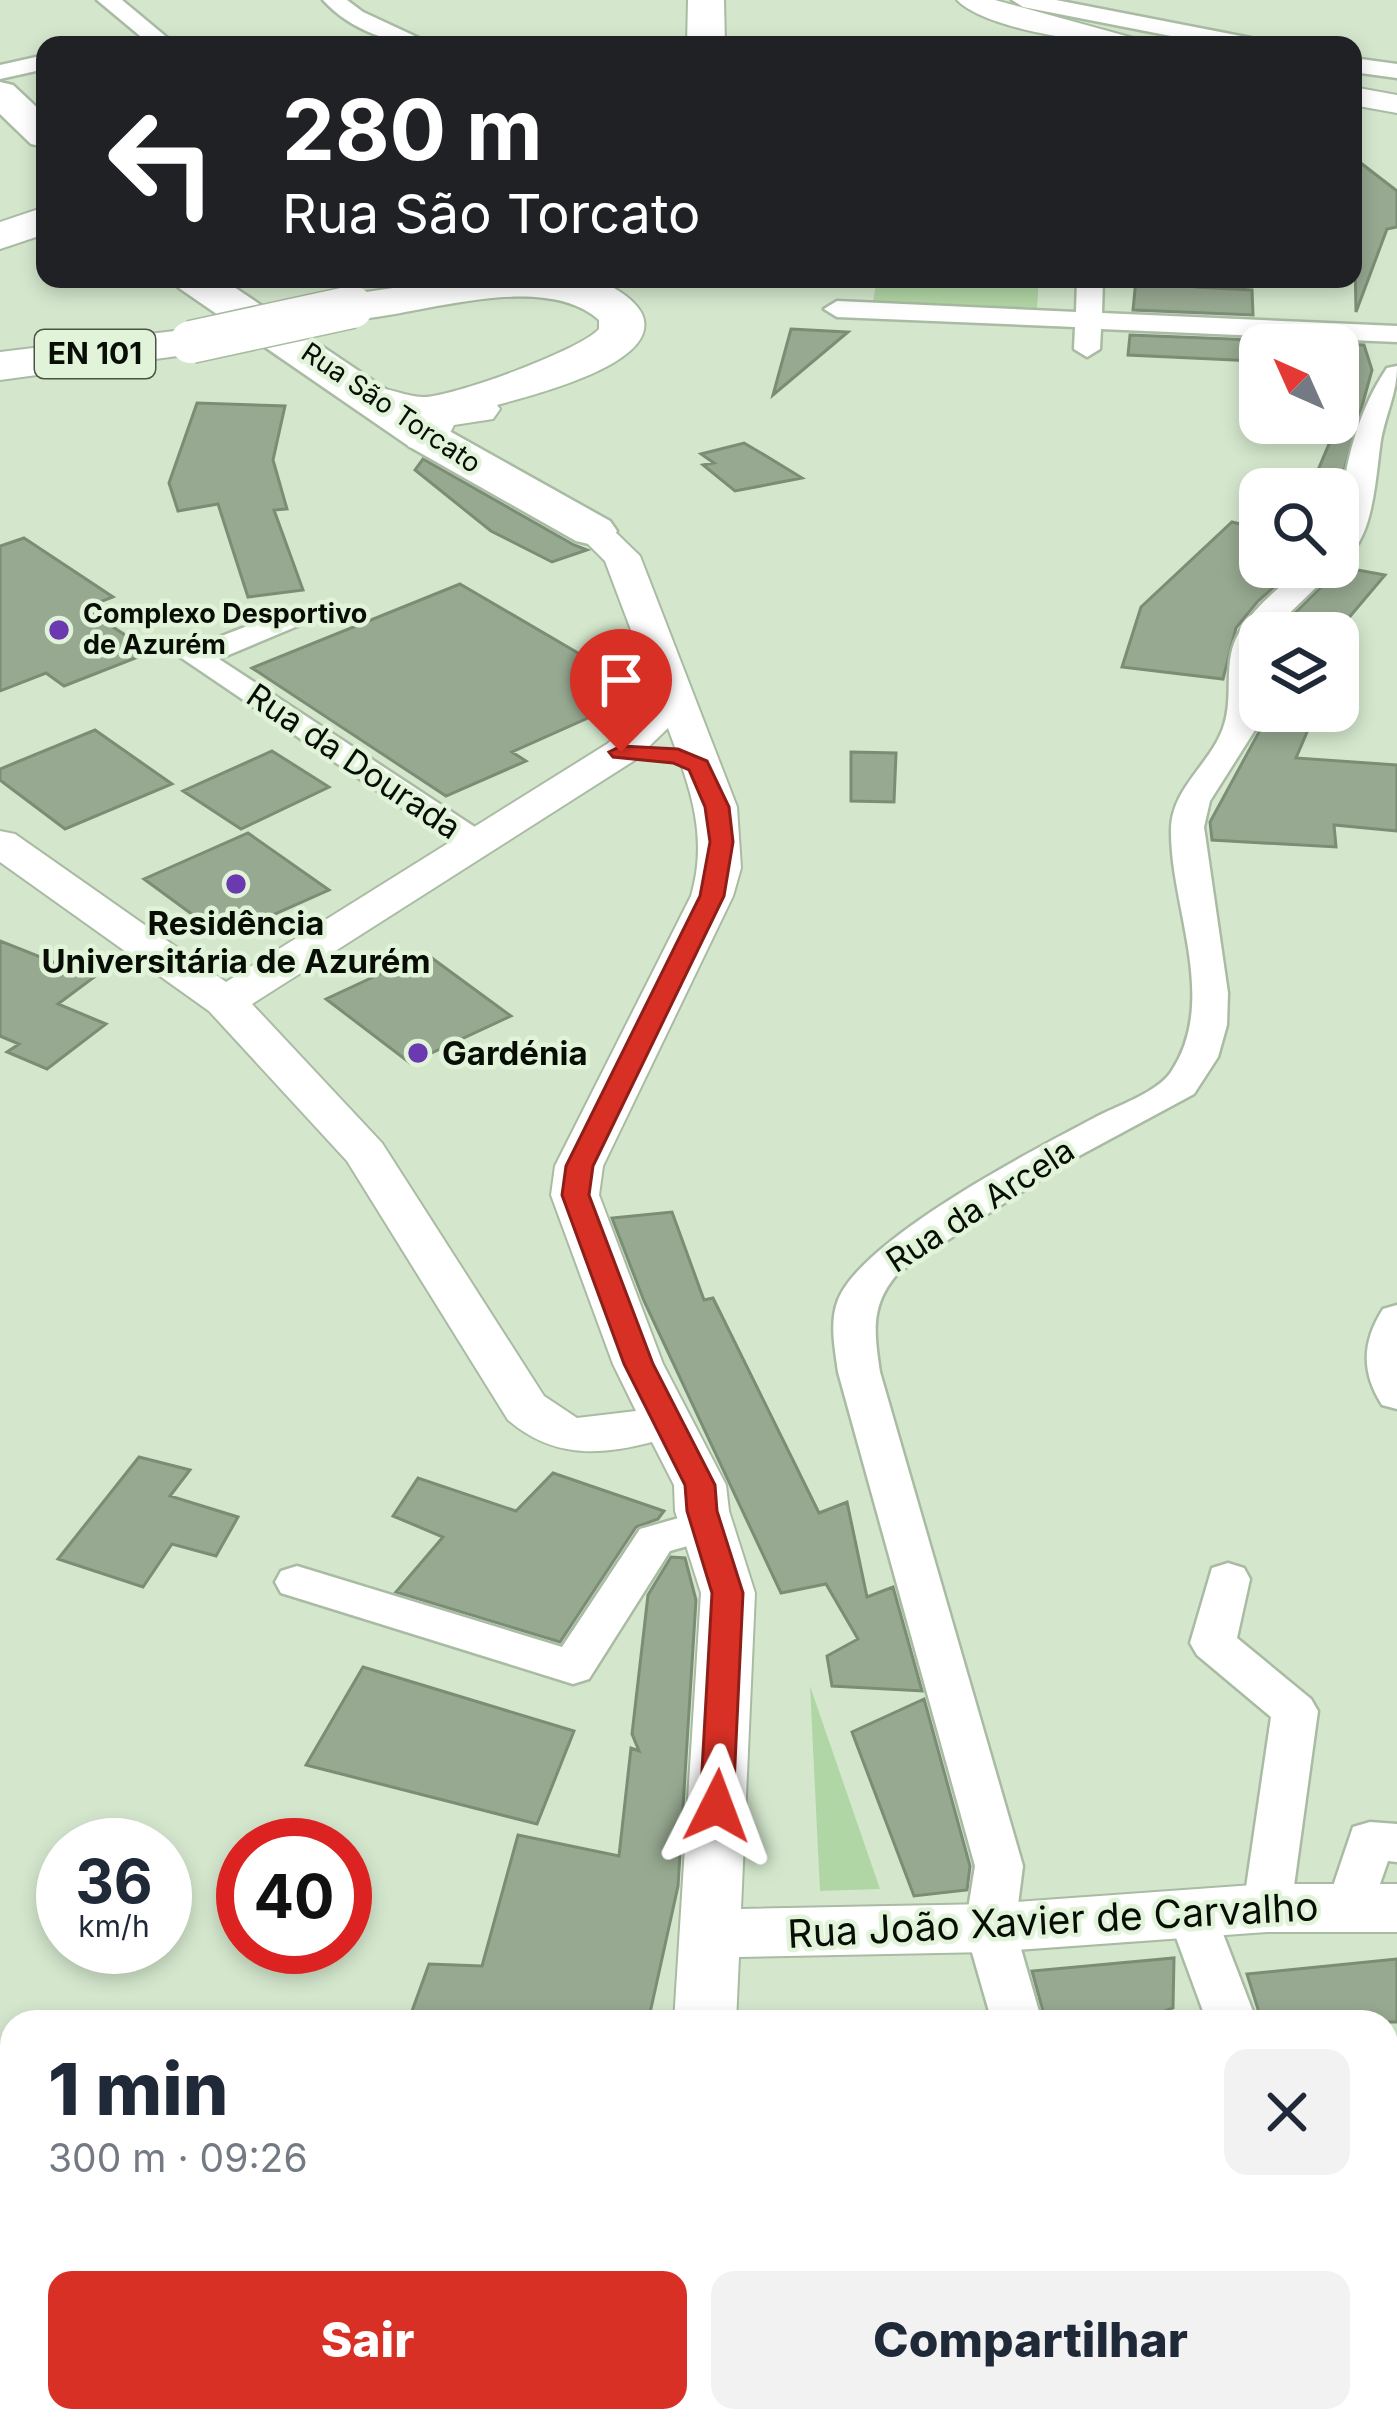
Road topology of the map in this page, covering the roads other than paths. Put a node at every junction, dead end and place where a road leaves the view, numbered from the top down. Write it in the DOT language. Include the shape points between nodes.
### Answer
graph roads {
  1 [pos="109,0"];
  2 [pos="334,0"];
  3 [pos="706,0"];
  4 [pos="728,0"];
  5 [pos="970,0"];
  6 [pos="1023,0"];
  7 [pos="355,17"];
  8 [pos="154,36"];
  9 [pos="369,36"];
  10 [pos="401,36"];
  11 [pos="706,36"];
  12 [pos="728,36"];
  13 [pos="1086,36"];
  14 [pos="1205,36"];
  15 [pos="1362,66"];
  16 [pos="36,67"];
  17 [pos="1397,71"];
  18 [pos="1,87"];
  19 [pos="1362,98"];
  20 [pos="1397,104"];
  21 [pos="36,113"];
  22 [pos="36,126"];
  23 [pos="209,288"];
  24 [pos="244,288"];
  25 [pos="368,288"];
  26 [pos="400,288"];
  27 [pos="472,288"];
  28 [pos="546,288"];
  29 [pos="635,288"];
  30 [pos="1090,288"];
  31 [pos="340,301"];
  32 [pos="837,309"];
  33 [pos="1088,320"];
  34 [pos="0,324"];
  35 [pos="189,333"];
  36 [pos="1397,334"];
  37 [pos="1087,349"];
  38 [pos="0,352"];
  39 [pos="0,366"];
  40 [pos="1397,374"];
  41 [pos="382,391"];
  42 [pos="504,394"];
  43 [pos="430,425"];
  44 [pos="482,446"];
  45 [pos="1359,495"];
  46 [pos="593,531"];
  47 [pos="1298,588"];
  48 [pos="290,619"];
  49 [pos="672,693"];
  50 [pos="621,752"];
  51 [pos="699,766"];
  52 [pos="0,842"];
  53 [pos="475,842"];
  54 [pos="225,1002"];
  55 [pos="1397,1318"];
  56 [pos="1397,1394"];
  57 [pos="666,1421"];
  58 [pos="601,1439"];
  59 [pos="705,1518"];
  60 [pos="1228,1579"];
  61 [pos="297,1582"];
  62 [pos="1397,1843"];
  63 [pos="1267,1908"];
  64 [pos="1373,1908"];
  65 [pos="1191,1913"];
  66 [pos="989,1928"];
  67 [pos="710,1934"];
  68 [pos="707,2010"];
  69 [pos="1013,2010"];
  70 [pos="1227,2010"];
  1 -- 8 [label="street"];
  2 -- 7 [label="street"];
  3 -- 11 [label="highway"];
  4 -- 12 [label="highway"];
  5 -- 13 [label="street"];
  6 -- 14 [label="street"];
  7 -- 9 [label="street"];
  7 -- 10 [label="street"];
  15 -- 17 [label="street"];
  16 -- 18 [label="street"];
  18 -- 21 [label="main road"];
  18 -- 22 [label="main road"];
  19 -- 20 [label="street"];
  23 -- 41 [label="main road, Rua São Torcato"];
  24 -- 41 [label="main road, Rua São Torcato"];
  25 -- 31 [label="highway, EN 101"];
  26 -- 31 [label="highway, EN 101"];
  27 -- 31 [label="highway" via="383,308"];
  28 -- 42 [label="highway" via="609,302 621,331 606,350"];
  29 -- 42 [label="highway" via="651,318 640,348 605,370"];
  30 -- 33 [label="street"];
  31 -- 35 [label="highway, EN 101, bridge"];
  32 -- 33 [label="street"];
  33 -- 36 [label="street"];
  33 -- 37 [label="street"];
  34 -- 35 [label="highway"];
  35 -- 38 [label="highway, EN 101"];
  35 -- 39 [label="highway, EN 101"];
  40 -- 45 [label="street" via="1376,399"];
  41 -- 42 [label="highway"];
  41 -- 43 [label="highway"];
  42 -- 43 [label="highway"];
  42 -- 44 [label="highway"];
  43 -- 44 [label="main road, Rua São Torcato"];
  43 -- 46 [label="main road, Rua São Torcato"];
  44 -- 46 [label="main road, Rua São Torcato"];
  46 -- 49 [label="street, Rua São Torcato" via="622,556"];
  47 -- 66 [label="street, Rua da Arcela" via="1252,636 1238,734 1186,821 1209,948 1208,1034 1196,1067 1181,1086 1051,1156 885,1263 851,1312 859,1372 999,1866"];
  48 -- 53 [label="street, Rua da Dourada" via="196,657"];
  49 -- 50 [label="street"];
  49 -- 51 [label="street, Rua São Torcato"];
  50 -- 51 [label="street" via="678,756"];
  50 -- 53 [label="street"];
  51 -- 57 [label="street, Rua São Torcato" via="717,807 720,868 712,896 579,1166 575,1195"];
  52 -- 54 [label="street"];
  53 -- 54 [label="street"];
  54 -- 58 [label="street" via="365,1153 526,1408 561,1432"];
  55 -- 56 [label="street" via="1385,1343"];
  57 -- 58 [label="street"];
  57 -- 59 [label="street, Rua São Torcato" via="700,1485"];
  58 -- 59 [label="street" via="646,1464"];
  59 -- 61 [label="street" via="655,1540 573,1667"];
  59 -- 67 [label="street, Rua São Torcato" via="728,1593"];
  60 -- 63 [label="street" via="1214,1642 1295,1711"];
  62 -- 64 [label="street" via="1370,1840"];
  63 -- 64 [label="street, Rua João Xavier de Carvalho"];
  63 -- 65 [label="street, Rua João Xavier de Carvalho"];
  65 -- 66 [label="street, Rua João Xavier de Carvalho"];
  65 -- 70 [label="street"];
  66 -- 67 [label="street, Rua João Xavier de Carvalho"];
  66 -- 69 [label="street"];
  67 -- 68 [label="street, Rua São Torcato"];
}
